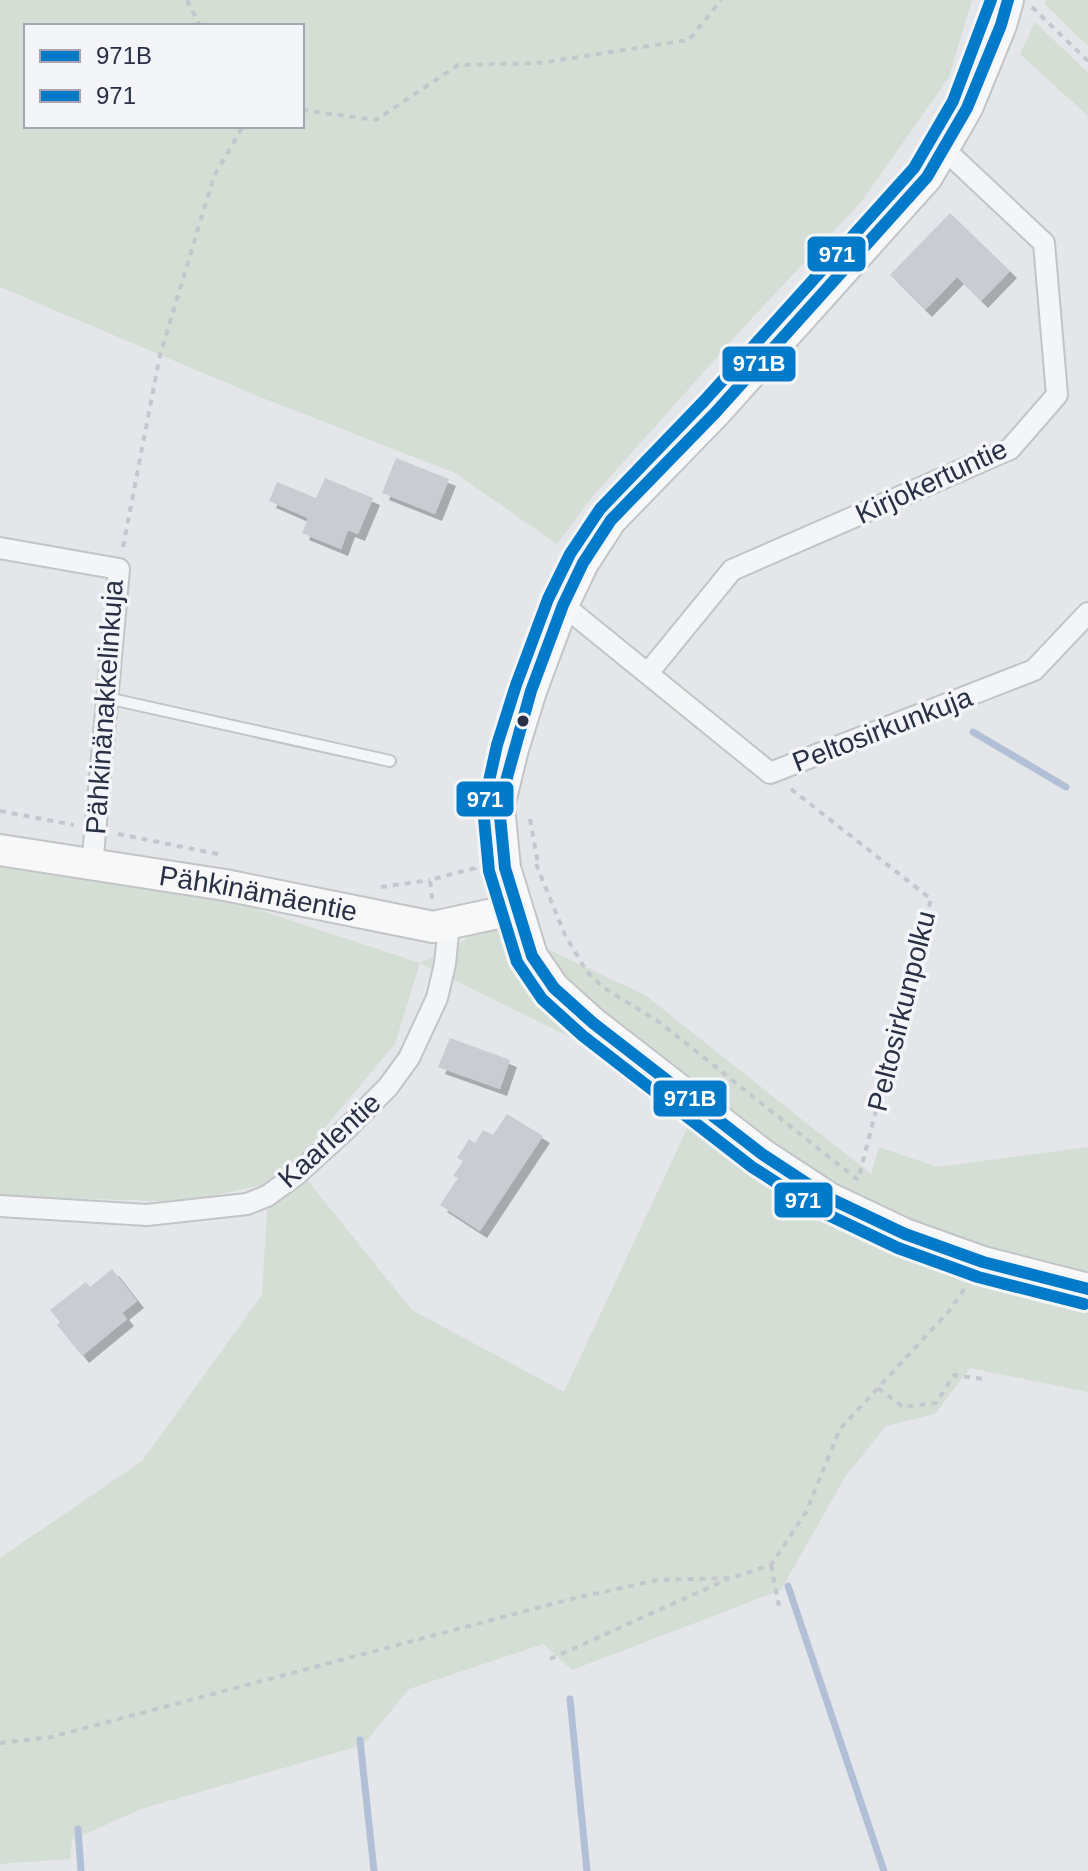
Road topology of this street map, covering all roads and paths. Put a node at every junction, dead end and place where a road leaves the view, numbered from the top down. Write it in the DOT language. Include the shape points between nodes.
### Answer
graph roads {
  1 [pos="187,0"];
  2 [pos="721,0"];
  3 [pos="1008,0"];
  4 [pos="1026,0"];
  5 [pos="199,24"];
  6 [pos="1088,61"];
  7 [pos="304,110"];
  8 [pos="242,128"];
  9 [pos="943,148"];
  10 [pos="0,548"];
  11 [pos="119,569"];
  12 [pos="563,605"];
  13 [pos="1088,613"];
  14 [pos="648,673"];
  15 [pos="107,698"];
  16 [pos="390,761"];
  17 [pos="770,773"];
  18 [pos="0,811"];
  19 [pos="528,811"];
  20 [pos="95,829"];
  21 [pos="0,850"];
  22 [pos="237,858"];
  23 [pos="538,864"];
  24 [pos="92,866"];
  25 [pos="505,868"];
  26 [pos="430,880"];
  27 [pos="367,884"];
  28 [pos="516,909"];
  29 [pos="449,923"];
  30 [pos="0,1206"];
  31 [pos="983,1262"];
  32 [pos="1088,1289"];
  33 [pos="983,1379"];
  34 [pos="878,1388"];
  35 [pos="771,1565"];
  36 [pos="731,1578"];
  37 [pos="779,1606"];
  38 [pos="550,1659"];
  39 [pos="0,1743"];
  1 -- 5 [label="path"];
  2 -- 7 [label="path" via="689,40 539,63 458,65 376,120"];
  3 -- 9 [label="street" via="967,108"];
  4 -- 6 [label="path"];
  8 -- 11 [label="path" via="214,176 160,355"];
  9 -- 12 [label="street" via="927,177 873,239 611,520"];
  9 -- 14 [label="street, Kirjokertuntie" via="1044,243 1057,395 1010,449 732,570"];
  10 -- 11 [label="street, Pähkinänakkelinkuja"];
  11 -- 15 [label="street, Pähkinänakkelinkuja"];
  12 -- 14 [label="street, Peltosirkunkuja"];
  12 -- 25 [label="street" via="499,806"];
  13 -- 17 [label="street, Peltosirkunkuja" via="1034,670"];
  14 -- 17 [label="street, Peltosirkunkuja"];
  15 -- 16 [label="lane"];
  15 -- 20 [label="street, Pähkinänakkelinkuja"];
  17 -- 23 [label="path, Peltosirkunpolku" via="931,899 858,1180 659,1022 587,972 565,935"];
  18 -- 20 [label="path"];
  19 -- 23 [label="path"];
  20 -- 22 [label="path"];
  20 -- 24 [label="street, Pähkinänakkelinkuja"];
  21 -- 24 [label="street, Pähkinämäentie"];
  23 -- 25 [label="path"];
  24 -- 29 [label="street, Pähkinämäentie" via="225,885 433,927"];
  25 -- 28 [label="street"];
  26 -- 27 [label="path"];
  28 -- 29 [label="street, Pähkinämäentie"];
  28 -- 31 [label="street" via="532,956 554,988 762,1154 829,1198 905,1234"];
  29 -- 30 [label="street, Kaarlentie" via="437,998 409,1058 341,1134 267,1196 247,1204 147,1215"];
  31 -- 32 [label="street"];
  31 -- 34 [label="path" via="950,1310"];
  33 -- 34 [label="path" via="954,1375 936,1403 903,1407"];
  34 -- 35 [label="path" via="840,1429 806,1512"];
  35 -- 36 [label="path"];
  35 -- 37 [label="path"];
  36 -- 38 [label="path"];
  36 -- 39 [label="path" via="657,1580 567,1600 51,1737"];
}
